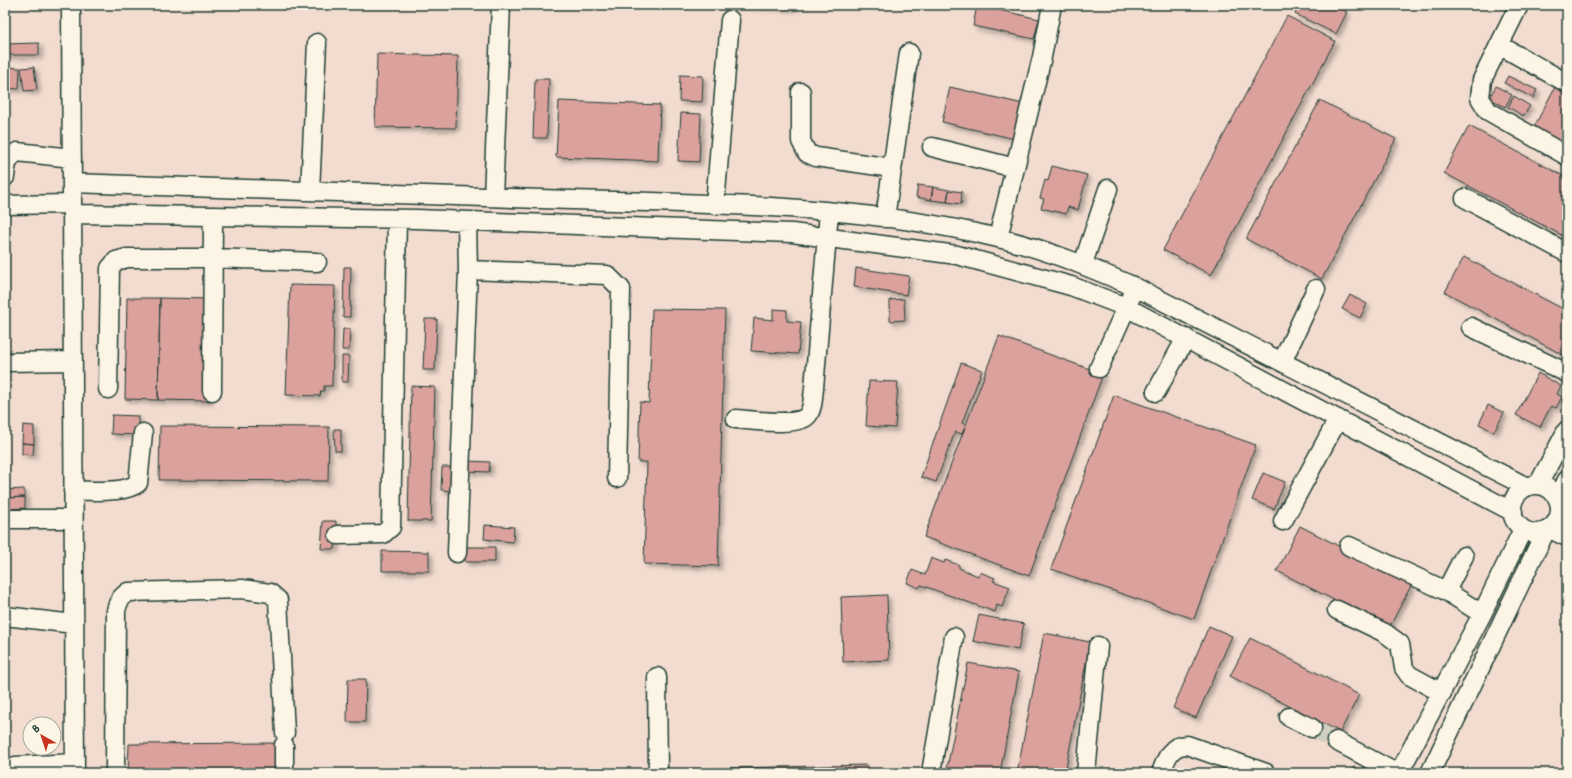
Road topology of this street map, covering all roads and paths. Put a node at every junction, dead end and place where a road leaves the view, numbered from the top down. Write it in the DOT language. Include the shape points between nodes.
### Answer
graph roads {
  1 [pos="71,5"];
  2 [pos="501,5"];
  3 [pos="1052,5"];
  4 [pos="1519,5"];
  5 [pos="730,20"];
  6 [pos="317,43"];
  7 [pos="1499,45"];
  8 [pos="909,54"];
  9 [pos="1567,83"];
  10 [pos="802,92"];
  11 [pos="932,147"];
  12 [pos="1567,156"];
  13 [pos="72,158"];
  14 [pos="892,168"];
  15 [pos="1015,168"];
  16 [pos="5,177"];
  17 [pos="72,183"];
  18 [pos="1108,189"];
  19 [pos="310,191"];
  20 [pos="493,197"];
  21 [pos="1465,198"];
  22 [pos="715,204"];
  23 [pos="5,206"];
  24 [pos="72,209"];
  25 [pos="829,212"];
  26 [pos="213,216"];
  27 [pos="885,218"];
  28 [pos="397,219"];
  29 [pos="467,221"];
  30 [pos="827,238"];
  31 [pos="998,238"];
  32 [pos="1567,253"];
  33 [pos="214,258"];
  34 [pos="317,262"];
  35 [pos="1083,264"];
  36 [pos="468,270"];
  37 [pos="1135,287"];
  38 [pos="1316,289"];
  39 [pos="1126,307"];
  40 [pos="1471,327"];
  41 [pos="1186,338"];
  42 [pos="73,361"];
  43 [pos="5,362"];
  44 [pos="1282,362"];
  45 [pos="1099,368"];
  46 [pos="1567,373"];
  47 [pos="108,389"];
  48 [pos="212,391"];
  49 [pos="1156,392"];
  50 [pos="736,419"];
  51 [pos="1338,419"];
  52 [pos="1567,430"];
  53 [pos="143,433"];
  54 [pos="617,478"];
  55 [pos="1567,480"];
  56 [pos="1533,486"];
  57 [pos="73,491"];
  58 [pos="1562,506"];
  59 [pos="1512,512"];
  60 [pos="5,518"];
  61 [pos="73,519"];
  62 [pos="1283,521"];
  63 [pos="1523,529"];
  64 [pos="1548,530"];
  65 [pos="338,536"];
  66 [pos="1567,537"];
  67 [pos="1349,546"];
  68 [pos="456,553"];
  69 [pos="1464,556"];
  70 [pos="1446,591"];
  71 [pos="1337,610"];
  72 [pos="1482,614"];
  73 [pos="5,616"];
  74 [pos="74,624"];
  75 [pos="954,637"];
  76 [pos="1098,646"];
  77 [pos="657,677"];
  78 [pos="1442,693"];
  79 [pos="1289,718"];
  80 [pos="1312,728"];
  81 [pos="1336,741"];
  82 [pos="75,768"];
  83 [pos="5,769"];
  84 [pos="115,773"];
  85 [pos="284,773"];
  86 [pos="658,773"];
  87 [pos="931,773"];
  88 [pos="1086,773"];
  89 [pos="1160,773"];
  90 [pos="1266,773"];
  91 [pos="1398,773"];
  92 [pos="1430,773"];
  1 -- 13 [label="street"];
  2 -- 20 [label="street"];
  3 -- 15 [label="street"];
  4 -- 7 [label="street"];
  5 -- 22 [label="street"];
  6 -- 19 [label="street"];
  7 -- 9 [label="street"];
  7 -- 12 [label="street" via="1482,80 1480,98 1483,105 1488,111"];
  8 -- 14 [label="street"];
  10 -- 14 [label="street" via="801,141 807,153 816,157"];
  11 -- 15 [label="street"];
  13 -- 16 [label="street" via="17,152 6,165"];
  13 -- 17 [label="street"];
  14 -- 27 [label="street"];
  15 -- 31 [label="street"];
  17 -- 19 [label="street"];
  17 -- 24 [label="street"];
  18 -- 35 [label="street"];
  19 -- 20 [label="street"];
  20 -- 22 [label="street"];
  21 -- 32 [label="street"];
  22 -- 25 [label="street"];
  23 -- 24 [label="street"];
  24 -- 26 [label="street"];
  24 -- 42 [label="street"];
  25 -- 27 [label="street"];
  25 -- 30 [label="street"];
  26 -- 28 [label="street"];
  26 -- 33 [label="street"];
  27 -- 31 [label="street"];
  28 -- 29 [label="street"];
  28 -- 65 [label="street" via="391,527 383,534"];
  29 -- 30 [label="street" via="792,233"];
  29 -- 36 [label="street"];
  30 -- 39 [label="street" via="958,255 1071,286"];
  30 -- 50 [label="street" via="814,388 807,416 802,420 791,421"];
  31 -- 35 [label="street"];
  33 -- 34 [label="street"];
  33 -- 47 [label="street" via="127,258 112,264"];
  33 -- 48 [label="street"];
  35 -- 37 [label="street"];
  36 -- 54 [label="street" via="607,275 621,289"];
  36 -- 68 [label="street"];
  37 -- 39 [label="street"];
  37 -- 44 [label="street"];
  38 -- 44 [label="street"];
  39 -- 41 [label="street"];
  39 -- 45 [label="street"];
  40 -- 46 [label="street"];
  41 -- 49 [label="street"];
  41 -- 51 [label="street"];
  42 -- 43 [label="street"];
  42 -- 57 [label="street"];
  44 -- 56 [label="street"];
  51 -- 59 [label="street"];
  51 -- 62 [label="street"];
  52 -- 56 [label="street"];
  53 -- 57 [label="street" via="138,483 120,490"];
  55 -- 58 [label="street"];
  56 -- 58 [label="street" via="1553,491"];
  56 -- 59 [label="street" via="1516,497"];
  57 -- 61 [label="street"];
  58 -- 64 [label="street" via="1556,523"];
  59 -- 63 [label="street" via="1514,519"];
  60 -- 61 [label="street"];
  61 -- 74 [label="street"];
  63 -- 64 [label="street" via="1533,533"];
  63 -- 72 [label="street"];
  64 -- 66 [label="street"];
  64 -- 92 [label="street"];
  67 -- 70 [label="street"];
  69 -- 70 [label="street"];
  70 -- 72 [label="street"];
  71 -- 78 [label="street" via="1384,633 1400,644 1404,668 1409,675"];
  72 -- 78 [label="street"];
  73 -- 74 [label="street"];
  74 -- 82 [label="street"];
  75 -- 87 [label="street"];
  76 -- 88 [label="street"];
  77 -- 86 [label="street"];
  78 -- 91 [label="street"];
  79 -- 80 [label="street"];
  81 -- 91 [label="street"];
  82 -- 83 [label="street" via="15,766"];
  84 -- 85 [label="street" via="116,611 121,597 128,592 216,588 270,593 278,600"];
  89 -- 90 [label="street" via="1173,749 1187,745"];
}
